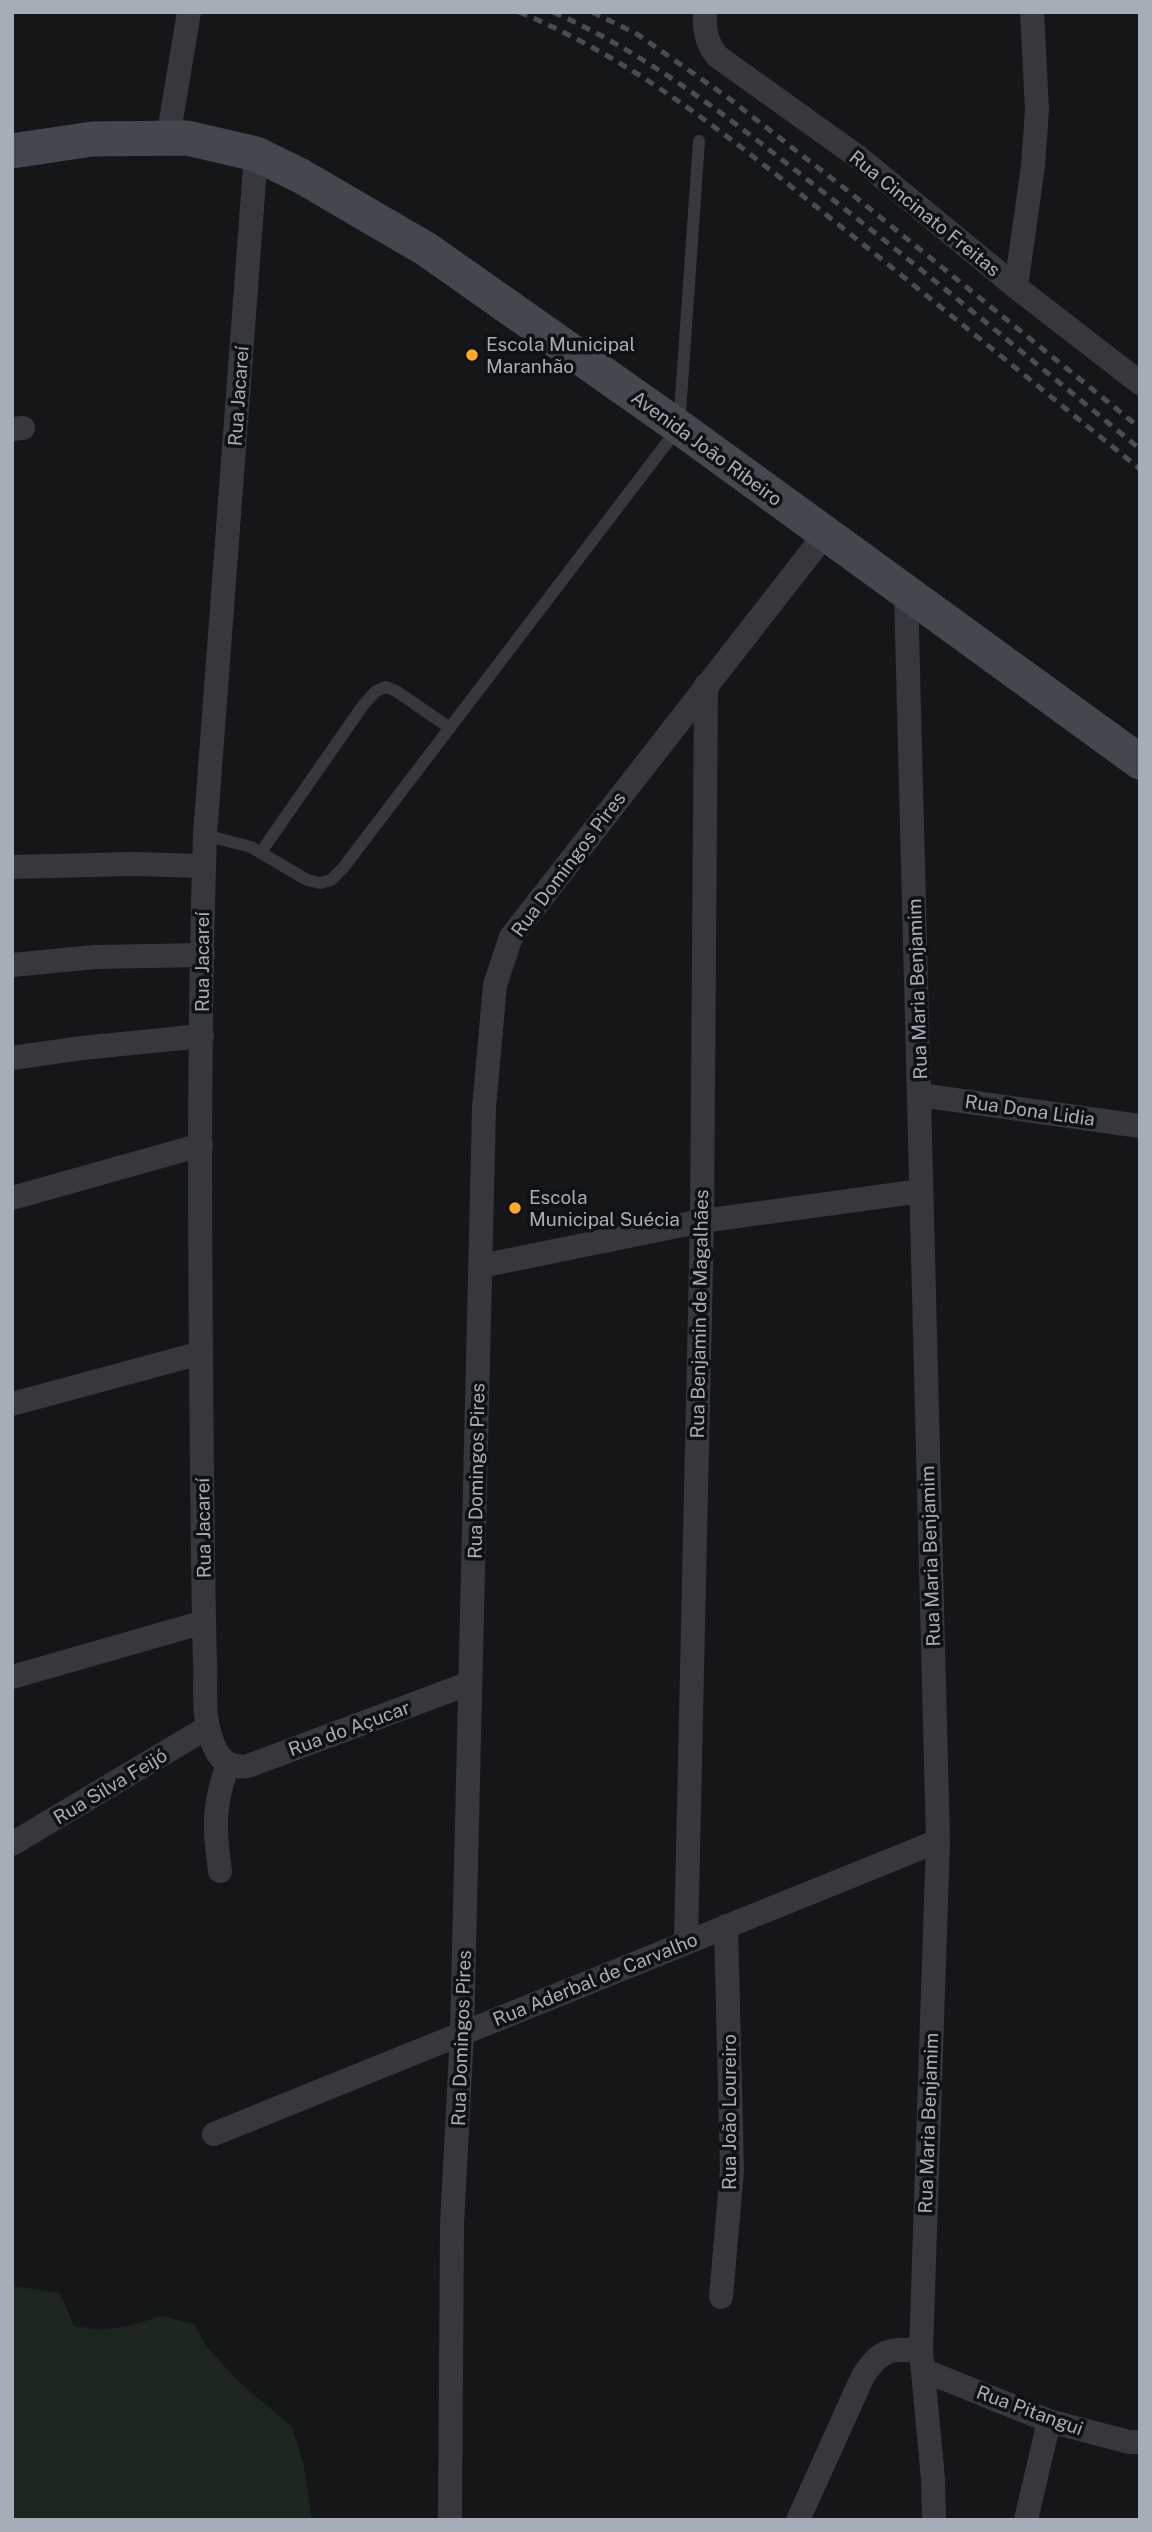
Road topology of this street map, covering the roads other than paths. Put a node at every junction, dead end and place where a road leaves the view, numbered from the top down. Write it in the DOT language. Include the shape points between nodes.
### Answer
graph roads {
  1 [pos="189,12"];
  2 [pos="705,12"];
  3 [pos="1032,12"];
  4 [pos="168,138"];
  5 [pos="699,141"];
  6 [pos="12,151"];
  7 [pos="256,154"];
  8 [pos="1016,287"];
  9 [pos="1140,383"];
  10 [pos="680,427"];
  11 [pos="825,533"];
  12 [pos="906,592"];
  13 [pos="706,685"];
  14 [pos="450,728"];
  15 [pos="1140,762"];
  16 [pos="205,835"];
  17 [pos="261,852"];
  18 [pos="204,866"];
  19 [pos="12,867"];
  20 [pos="203,955"];
  21 [pos="12,965"];
  22 [pos="202,1036"];
  23 [pos="12,1058"];
  24 [pos="920,1095"];
  25 [pos="1140,1126"];
  26 [pos="201,1145"];
  27 [pos="921,1191"];
  28 [pos="12,1198"];
  29 [pos="702,1221"];
  30 [pos="481,1266"];
  31 [pos="201,1353"];
  32 [pos="12,1404"];
  33 [pos="204,1622"];
  34 [pos="12,1677"];
  35 [pos="470,1683"];
  36 [pos="208,1727"];
  37 [pos="228,1765"];
  38 [pos="938,1840"];
  39 [pos="12,1844"];
  40 [pos="220,1871"];
  41 [pos="726,1926"];
  42 [pos="686,1942"];
  43 [pos="462,2033"];
  44 [pos="215,2134"];
  45 [pos="722,2297"];
  46 [pos="922,2360"];
  47 [pos="1049,2421"];
  48 [pos="1140,2442"];
  49 [pos="450,2520"];
  50 [pos="798,2520"];
  51 [pos="934,2520"];
  52 [pos="1026,2520"];
  1 -- 4 [label="street"];
  2 -- 8 [label="street, Rua Cincinato Freitas" via="708,44 730,66 858,157"];
  3 -- 8 [label="street" via="1037,110"];
  4 -- 6 [label="main road, Avenida João Ribeiro" via="92,139"];
  4 -- 7 [label="main road, Avenida João Ribeiro"];
  5 -- 10 [label="lane"];
  7 -- 10 [label="main road, Avenida João Ribeiro" via="344,199 426,249"];
  7 -- 16 [label="street, Rua Jacareí"];
  8 -- 9 [label="street, Rua Cincinato Freitas"];
  10 -- 11 [label="main road, Avenida João Ribeiro"];
  10 -- 14 [label="lane"];
  11 -- 12 [label="main road, Avenida João Ribeiro"];
  11 -- 13 [label="street, Rua Domingos Pires"];
  12 -- 15 [label="main road, Avenida João Ribeiro"];
  12 -- 24 [label="street, Rua Maria Benjamim"];
  13 -- 29 [label="street, Rua Benjamin de Magalhães"];
  13 -- 30 [label="street, Rua Domingos Pires" via="511,937 495,985 484,1108"];
  14 -- 17 [label="lane" via="331,880 307,880"];
  14 -- 17 [label="lane" via="396,691 386,687 376,691"];
  16 -- 17 [label="lane"];
  16 -- 18 [label="street, Rua Jacareí"];
  18 -- 19 [label="street"];
  18 -- 20 [label="street, Rua Jacareí"];
  20 -- 21 [label="street" via="95,957"];
  20 -- 22 [label="street, Rua Jacareí"];
  22 -- 23 [label="street"];
  22 -- 26 [label="street, Rua Jacareí"];
  24 -- 25 [label="street, Rua Dona Lidia"];
  24 -- 27 [label="street, Rua Maria Benjamim"];
  26 -- 28 [label="street"];
  26 -- 31 [label="street, Rua Jacareí"];
  27 -- 29 [label="street"];
  27 -- 38 [label="street, Rua Maria Benjamim"];
  29 -- 30 [label="street"];
  29 -- 42 [label="street, Rua Benjamin de Magalhães"];
  30 -- 35 [label="street, Rua Domingos Pires"];
  31 -- 32 [label="street"];
  31 -- 33 [label="street, Rua Jacareí"];
  33 -- 34 [label="street"];
  33 -- 36 [label="street, Rua Jacareí"];
  35 -- 37 [label="street, Rua do Açucar" via="248,1766"];
  35 -- 43 [label="street, Rua Domingos Pires"];
  36 -- 37 [label="street, Rua Jacareí" via="219,1756"];
  36 -- 39 [label="street, Rua Silva Feijó"];
  37 -- 40 [label="street" via="214,1815"];
  38 -- 41 [label="street, Rua Aderbal de Carvalho"];
  38 -- 46 [label="street, Rua Maria Benjamim"];
  41 -- 42 [label="street, Rua Aderbal de Carvalho"];
  41 -- 45 [label="street, Rua João Loureiro" via="732,2169"];
  42 -- 43 [label="street, Rua Aderbal de Carvalho"];
  43 -- 44 [label="street, Rua Aderbal de Carvalho"];
  43 -- 49 [label="street, Rua Domingos Pires" via="453,2225"];
  46 -- 47 [label="street, Rua Pitangui"];
  46 -- 50 [label="street" via="897,2348 873,2361"];
  46 -- 51 [label="street, Rua Maria Benjamim"];
  47 -- 48 [label="street, Rua Pitangui"];
  47 -- 52 [label="street"];
}
